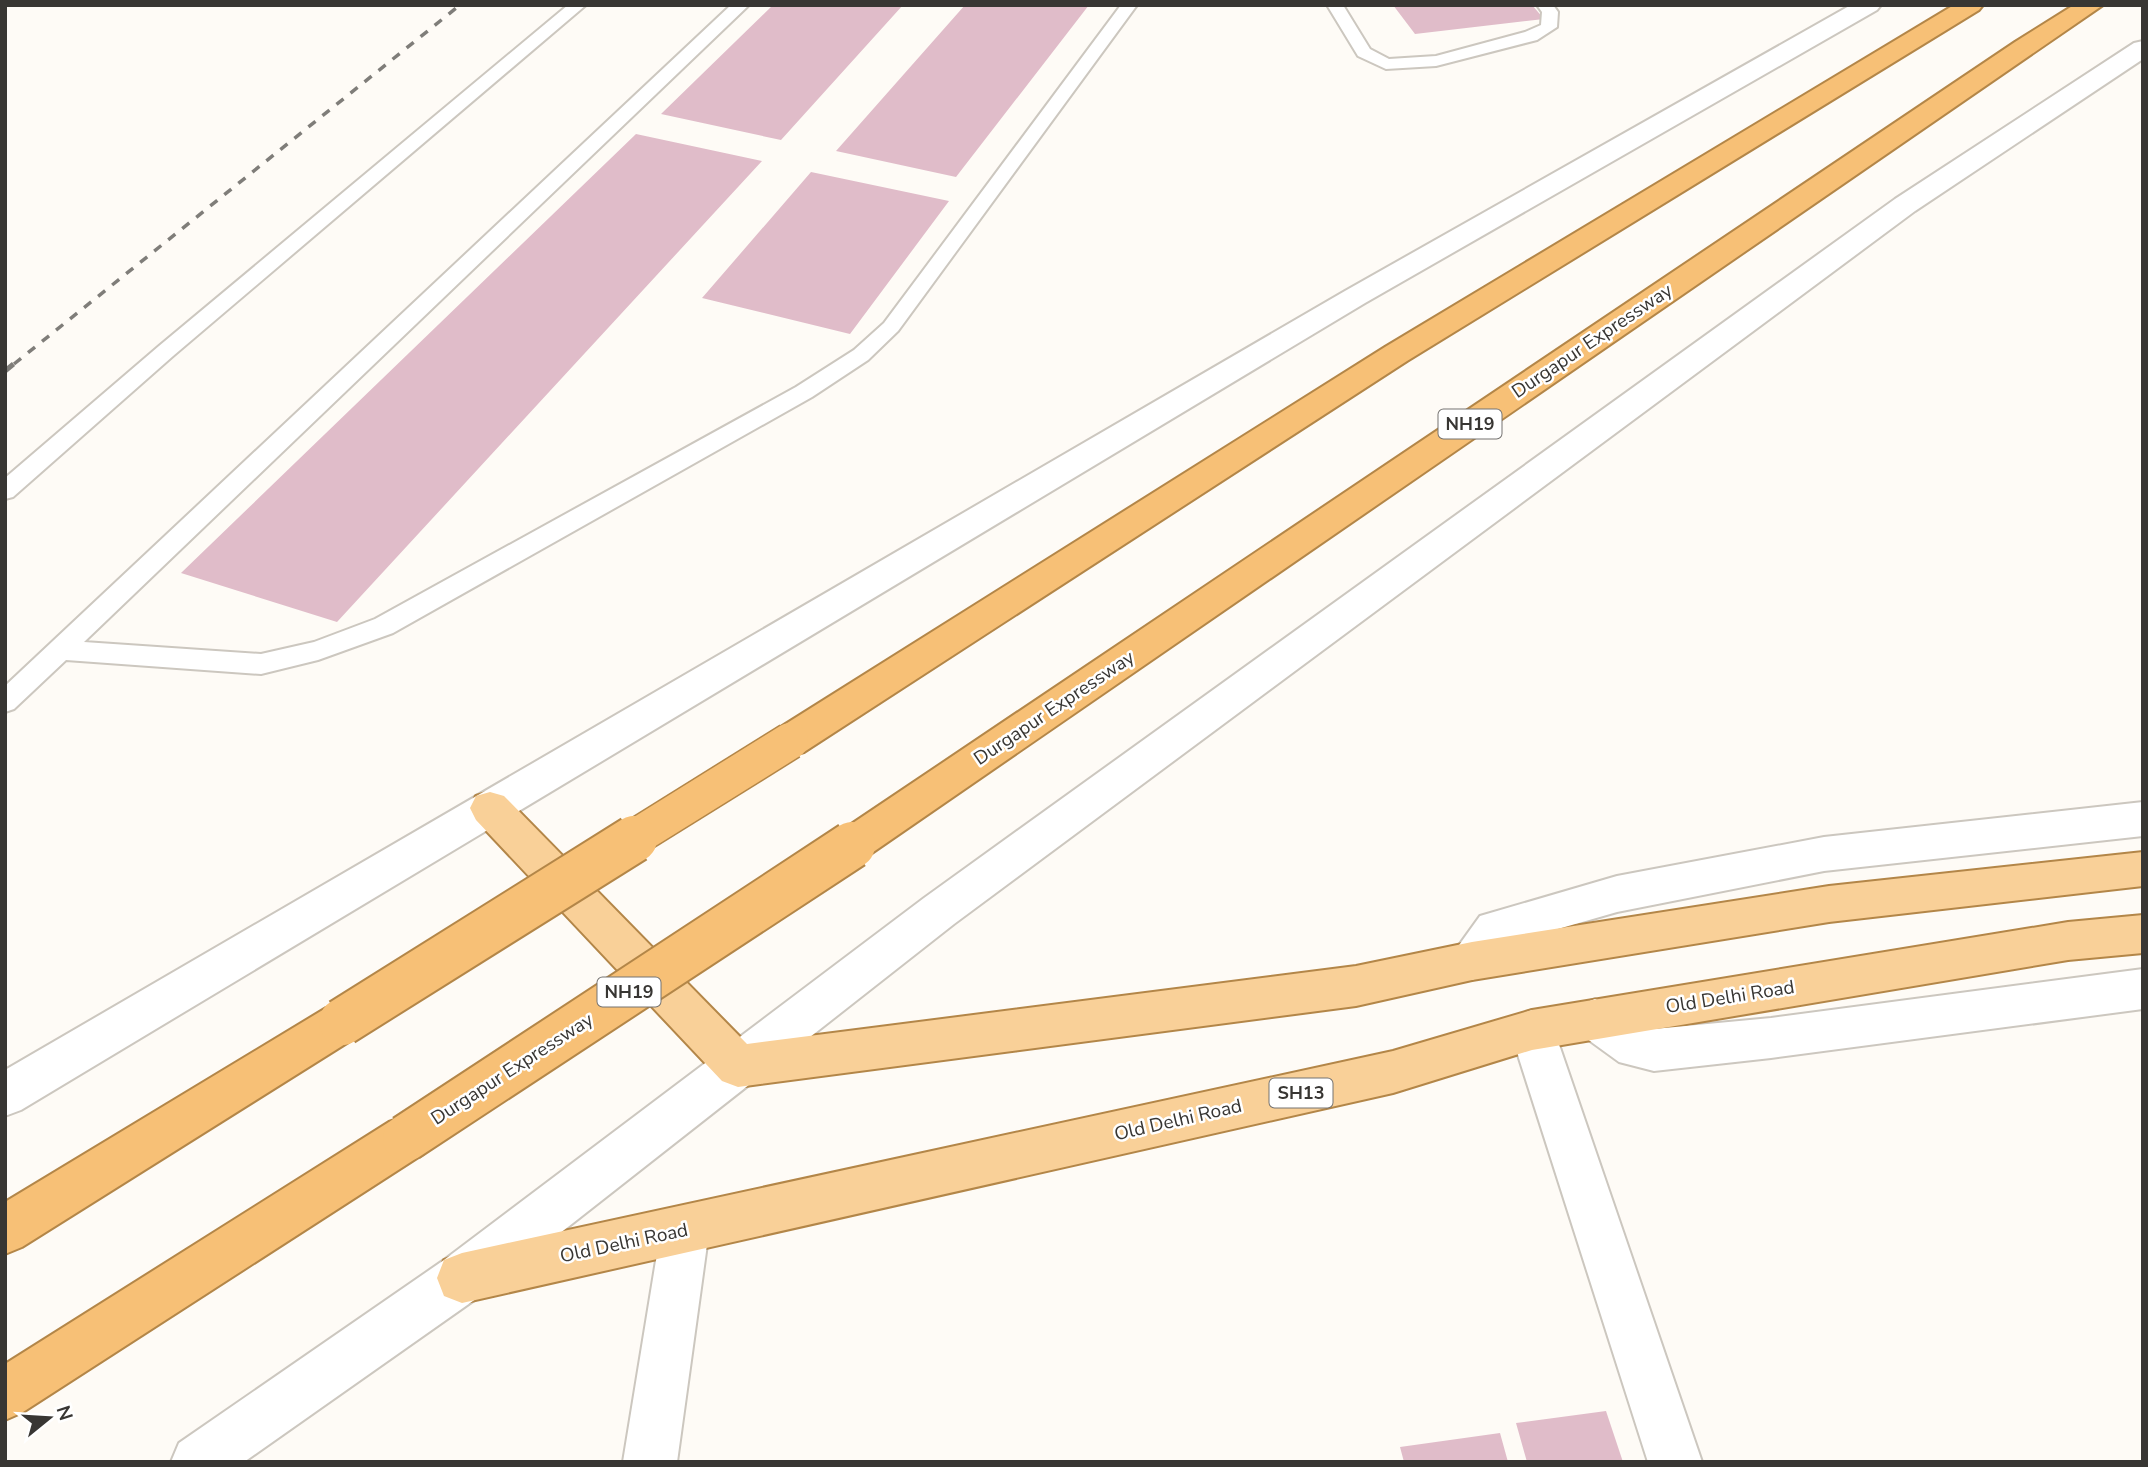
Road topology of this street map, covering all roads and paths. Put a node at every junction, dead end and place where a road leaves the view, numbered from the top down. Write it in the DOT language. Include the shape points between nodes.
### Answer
graph roads {
  1 [pos="578,5"];
  2 [pos="741,5"];
  3 [pos="1129,5"];
  4 [pos="1335,5"];
  5 [pos="1545,5"];
  6 [pos="1868,5"];
  7 [pos="1970,5"];
  8 [pos="2091,5"];
  9 [pos="2143,48"];
  10 [pos="5,491"];
  11 [pos="61,650"];
  12 [pos="5,702"];
  13 [pos="490,808"];
  14 [pos="2143,819"];
  15 [pos="2143,869"];
  16 [pos="2143,934"];
  17 [pos="1472,961"];
  18 [pos="2143,989"];
  19 [pos="1595,1019"];
  20 [pos="1532,1030"];
  21 [pos="738,1066"];
  22 [pos="5,1095"];
  23 [pos="5,1230"];
  24 [pos="685,1230"];
  25 [pos="463,1278"];
  26 [pos="5,1394"];
  27 [pos="198,1462"];
  28 [pos="650,1462"];
  29 [pos="1675,1462"];
  1 -- 10 [label="lane"];
  2 -- 11 [label="lane"];
  3 -- 11 [label="lane" via="891,327 861,355 804,392 384,626 318,651 261,664"];
  4 -- 5 [label="lane" via="1364,52 1386,64 1436,61 1531,37 1549,27 1550,12"];
  6 -- 13 [label="street" via="1355,297"];
  7 -- 23 [label="highway, bridge" via="1396,355 790,741"];
  8 -- 26 [label="highway, Durgapur Expressway / NH19, bridge" via="852,845"];
  9 -- 21 [label="street" via="1905,205 939,911"];
  11 -- 12 [label="lane"];
  13 -- 21 [label="main road"];
  13 -- 22 [label="street"];
  14 -- 17 [label="street" via="1824,854 1617,894 1495,929"];
  15 -- 17 [label="main road" via="1829,904"];
  16 -- 19 [label="main road, Old Delhi Road / SH13" via="2068,941"];
  17 -- 21 [label="main road" via="1356,986"];
  18 -- 19 [label="street" via="1654,1051 1635,1046"];
  19 -- 20 [label="main road, Old Delhi Road / SH13"];
  20 -- 24 [label="main road, Old Delhi Road / SH13" via="1393,1072"];
  20 -- 29 [label="street"];
  21 -- 25 [label="street"];
  24 -- 25 [label="main road, Old Delhi Road / SH13"];
  24 -- 28 [label="street"];
  25 -- 27 [label="street"];
}
